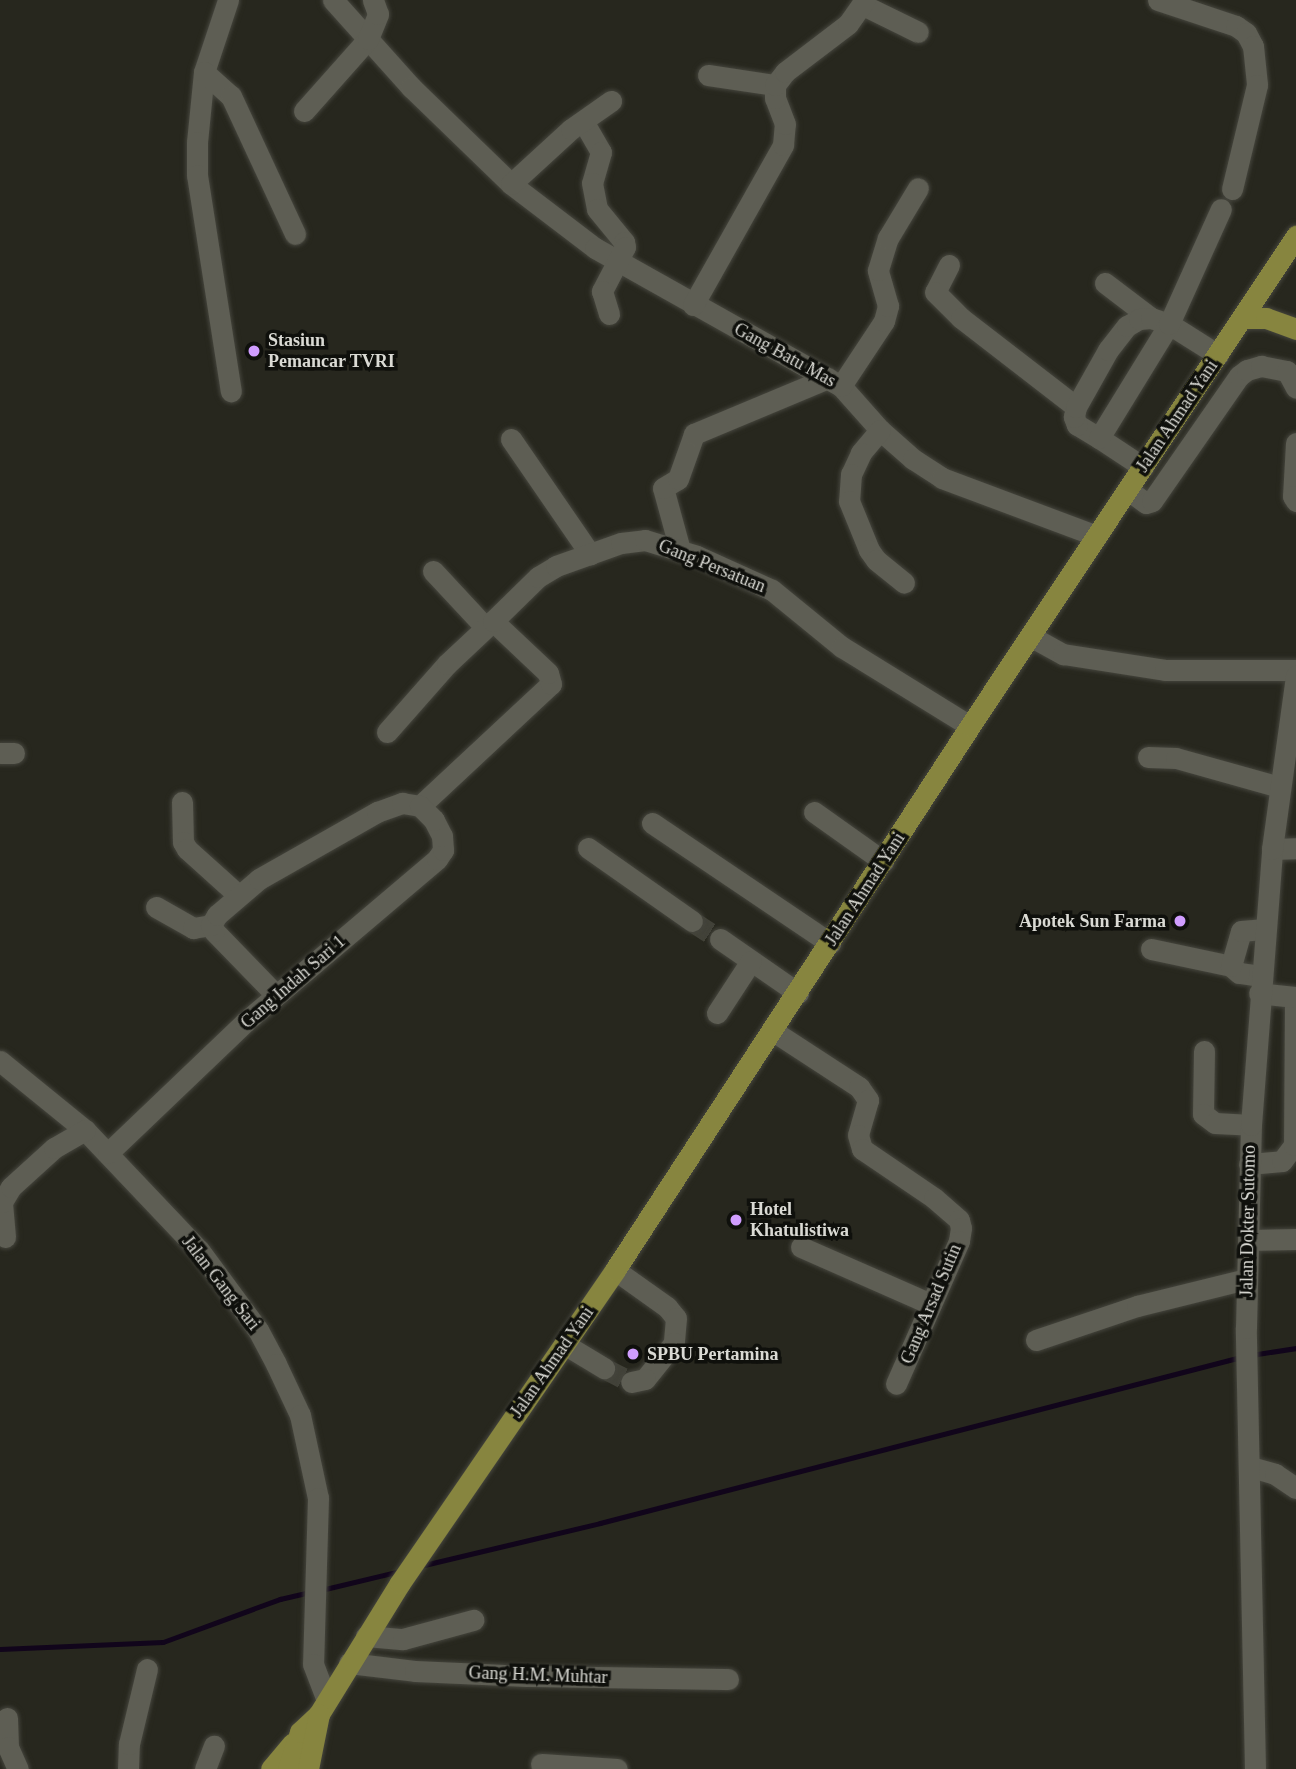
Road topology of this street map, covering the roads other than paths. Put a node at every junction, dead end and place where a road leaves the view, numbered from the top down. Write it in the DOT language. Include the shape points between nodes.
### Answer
graph roads {
  1 [pos="228,0"];
  2 [pos="333,0"];
  3 [pos="373,0"];
  4 [pos="1158,0"];
  5 [pos="864,2"];
  6 [pos="918,32"];
  7 [pos="368,39"];
  8 [pos="204,72"];
  9 [pos="708,75"];
  10 [pos="775,85"];
  11 [pos="611,101"];
  12 [pos="304,111"];
  13 [pos="583,121"];
  14 [pos="511,184"];
  15 [pos="918,188"];
  16 [pos="1232,189"];
  17 [pos="1221,209"];
  18 [pos="295,234"];
  19 [pos="1296,236"];
  20 [pos="617,262"];
  21 [pos="948,265"];
  22 [pos="1105,283"];
  23 [pos="693,304"];
  24 [pos="609,313"];
  25 [pos="1242,318"];
  26 [pos="1160,321"];
  27 [pos="1296,329"];
  28 [pos="1218,355"];
  29 [pos="835,382"];
  30 [pos="1296,388"];
  31 [pos="231,391"];
  32 [pos="1076,407"];
  33 [pos="880,430"];
  34 [pos="1099,438"];
  35 [pos="511,439"];
  36 [pos="1296,443"];
  37 [pos="1143,467"];
  38 [pos="1128,490"];
  39 [pos="1296,501"];
  40 [pos="1097,536"];
  41 [pos="680,550"];
  42 [pos="590,554"];
  43 [pos="433,571"];
  44 [pos="905,583"];
  45 [pos="489,624"];
  46 [pos="1030,636"];
  47 [pos="1296,670"];
  48 [pos="1296,676"];
  49 [pos="970,726"];
  50 [pos="387,732"];
  51 [pos="1147,757"];
  52 [pos="1280,787"];
  53 [pos="181,802"];
  54 [pos="420,806"];
  55 [pos="814,812"];
  56 [pos="652,823"];
  57 [pos="1296,848"];
  58 [pos="588,849"];
  59 [pos="1272,849"];
  60 [pos="883,862"];
  61 [pos="238,895"];
  62 [pos="156,907"];
  63 [pos="692,921"];
  64 [pos="211,925"];
  65 [pos="1265,929"];
  66 [pos="720,940"];
  67 [pos="830,943"];
  68 [pos="1151,949"];
  69 [pos="751,961"];
  70 [pos="1231,966"];
  71 [pos="1260,985"];
  72 [pos="797,993"];
  73 [pos="276,995"];
  74 [pos="1296,996"];
  75 [pos="717,1013"];
  76 [pos="773,1031"];
  77 [pos="1204,1051"];
  78 [pos="0,1061"];
  79 [pos="1251,1125"];
  80 [pos="85,1130"];
  81 [pos="108,1153"];
  82 [pos="1250,1164"];
  83 [pos="5,1237"];
  84 [pos="1296,1239"];
  85 [pos="1249,1240"];
  86 [pos="801,1247"];
  87 [pos="615,1270"];
  88 [pos="1246,1279"];
  89 [pos="931,1304"];
  90 [pos="1036,1340"];
  91 [pos="564,1344"];
  92 [pos="604,1368"];
  93 [pos="631,1382"];
  94 [pos="897,1384"];
  95 [pos="1251,1467"];
  96 [pos="1296,1488"];
  97 [pos="473,1620"];
  98 [pos="366,1636"];
  99 [pos="349,1663"];
  100 [pos="147,1669"];
  101 [pos="728,1679"];
  102 [pos="323,1707"];
  103 [pos="7,1718"];
  104 [pos="316,1736"];
  105 [pos="295,1740"];
  106 [pos="214,1746"];
  107 [pos="541,1764"];
  108 [pos="18,1769"];
  109 [pos="128,1769"];
  110 [pos="205,1769"];
  111 [pos="271,1769"];
  112 [pos="288,1769"];
  113 [pos="309,1769"];
  114 [pos="617,1769"];
  115 [pos="1255,1769"];
  1 -- 8 [label="street"];
  2 -- 7 [label="street, Gang Batu Mas"];
  3 -- 7 [label="street" via="378,14"];
  4 -- 16 [label="street" via="1236,26 1253,46 1257,85"];
  5 -- 6 [label="street"];
  5 -- 10 [label="street" via="848,24 785,72"];
  7 -- 12 [label="street"];
  7 -- 14 [label="street, Gang Batu Mas"];
  8 -- 18 [label="street" via="231,96"];
  8 -- 31 [label="street" via="197,175"];
  9 -- 10 [label="street"];
  10 -- 23 [label="street" via="785,124 783,145"];
  11 -- 13 [label="street"];
  13 -- 14 [label="street"];
  13 -- 20 [label="street" via="601,152 592,183 597,209 624,242"];
  14 -- 20 [label="street, Gang Batu Mas"];
  15 -- 29 [label="street" via="888,238 878,270 888,306 884,321"];
  17 -- 26 [label="street"];
  19 -- 25 [label="main road, Jalan Ahmad Yani"];
  20 -- 23 [label="street, Gang Batu Mas"];
  20 -- 24 [label="street" via="601,291"];
  21 -- 32 [label="street" via="935,292 961,318"];
  22 -- 26 [label="street"];
  23 -- 29 [label="street, Gang Batu Mas"];
  25 -- 27 [label="main road" via="1266,318"];
  25 -- 28 [label="main road, Jalan Ahmad Yani"];
  26 -- 28 [label="street"];
  26 -- 32 [label="street" via="1139,319 1127,326"];
  26 -- 34 [label="street"];
  28 -- 37 [label="main road, Jalan Ahmad Yani"];
  29 -- 33 [label="street, Gang Batu Mas"];
  29 -- 41 [label="street" via="694,434 678,479 663,488"];
  30 -- 38 [label="street" via="1287,371 1261,366 1247,370 1238,376 1152,501 1146,503"];
  32 -- 34 [label="street" via="1077,425"];
  33 -- 40 [label="street, Gang Batu Mas" via="942,478"];
  33 -- 44 [label="street" via="860,453 851,474 849,501 869,550"];
  34 -- 37 [label="street"];
  35 -- 42 [label="street"];
  36 -- 39 [label="street"];
  37 -- 38 [label="main road, Jalan Ahmad Yani"];
  38 -- 40 [label="main road, Jalan Ahmad Yani"];
  40 -- 46 [label="main road, Jalan Ahmad Yani"];
  41 -- 42 [label="street, Gang Persatuan" via="645,540"];
  41 -- 49 [label="street, Gang Persatuan" via="772,590 842,647"];
  42 -- 45 [label="street, Gang Persatuan" via="538,577"];
  43 -- 45 [label="street"];
  45 -- 50 [label="street, Gang Persatuan"];
  45 -- 54 [label="street" via="541,666 551,684"];
  46 -- 47 [label="street" via="1063,654 1165,670"];
  46 -- 49 [label="main road, Jalan Ahmad Yani"];
  48 -- 52 [label="street, Jalan Dokter Sutomo"];
  49 -- 60 [label="main road, Jalan Ahmad Yani"];
  51 -- 52 [label="street" via="1177,758"];
  52 -- 59 [label="street, Jalan Dokter Sutomo"];
  53 -- 61 [label="street" via="187,849"];
  54 -- 61 [label="street" via="402,803 377,811"];
  54 -- 73 [label="street, Gang Indah Sari 1" via="442,836 443,850 437,859"];
  55 -- 60 [label="street"];
  56 -- 67 [label="street"];
  57 -- 59 [label="street"];
  58 -- 63 [label="street"];
  59 -- 65 [label="street, Jalan Dokter Sutomo"];
  60 -- 67 [label="main road, Jalan Ahmad Yani"];
  61 -- 64 [label="street"];
  62 -- 64 [label="street" via="193,928"];
  64 -- 73 [label="street"];
  65 -- 70 [label="street" via="1241,931"];
  65 -- 71 [label="street, Jalan Dokter Sutomo"];
  66 -- 69 [label="street"];
  67 -- 72 [label="main road, Jalan Ahmad Yani"];
  68 -- 70 [label="street"];
  69 -- 72 [label="street"];
  69 -- 75 [label="street"];
  70 -- 71 [label="street"];
  71 -- 74 [label="street"];
  71 -- 79 [label="street, Jalan Dokter Sutomo"];
  72 -- 76 [label="main road, Jalan Ahmad Yani"];
  73 -- 81 [label="street, Gang Indah Sari 1"];
  74 -- 82 [label="street" via="1294,1145 1282,1161"];
  76 -- 87 [label="main road, Jalan Ahmad Yani"];
  76 -- 89 [label="street, Gang Arsad Sutin" via="859,1087 869,1100 858,1135 862,1149 958,1220 959,1241"];
  77 -- 79 [label="street" via="1203,1114 1215,1123"];
  78 -- 80 [label="street, Jalan Gang Sari"];
  79 -- 82 [label="street, Jalan Dokter Sutomo"];
  80 -- 81 [label="street, Jalan Gang Sari"];
  80 -- 83 [label="street" via="54,1148 12,1187 2,1202"];
  81 -- 102 [label="street, Jalan Gang Sari" via="199,1250 258,1330 300,1415 318,1498 313,1664"];
  82 -- 85 [label="street, Jalan Dokter Sutomo"];
  84 -- 85 [label="street"];
  85 -- 88 [label="street, Jalan Dokter Sutomo"];
  86 -- 89 [label="street"];
  87 -- 91 [label="main road, Jalan Ahmad Yani"];
  87 -- 93 [label="street" via="676,1318 674,1343 645,1380"];
  88 -- 90 [label="street" via="1137,1306"];
  88 -- 95 [label="street, Jalan Dokter Sutomo"];
  89 -- 94 [label="street, Gang Arsad Sutin"];
  91 -- 92 [label="street"];
  91 -- 98 [label="main road, Jalan Ahmad Yani"];
  95 -- 96 [label="street" via="1275,1474"];
  95 -- 115 [label="street, Jalan Dokter Sutomo"];
  97 -- 98 [label="street" via="403,1639"];
  98 -- 99 [label="main road, Jalan Ahmad Yani"];
  99 -- 101 [label="street, Gang H.M. Muhtar" via="527,1676"];
  99 -- 102 [label="main road, Jalan Ahmad Yani"];
  100 -- 109 [label="street"];
  102 -- 104 [label="main road"];
  102 -- 105 [label="main road"];
  103 -- 108 [label="street" via="8,1747"];
  104 -- 105 [label="main road"];
  104 -- 113 [label="main road"];
  105 -- 111 [label="main road"];
  105 -- 112 [label="main road"];
  106 -- 110 [label="street"];
  107 -- 114 [label="street"];
}
